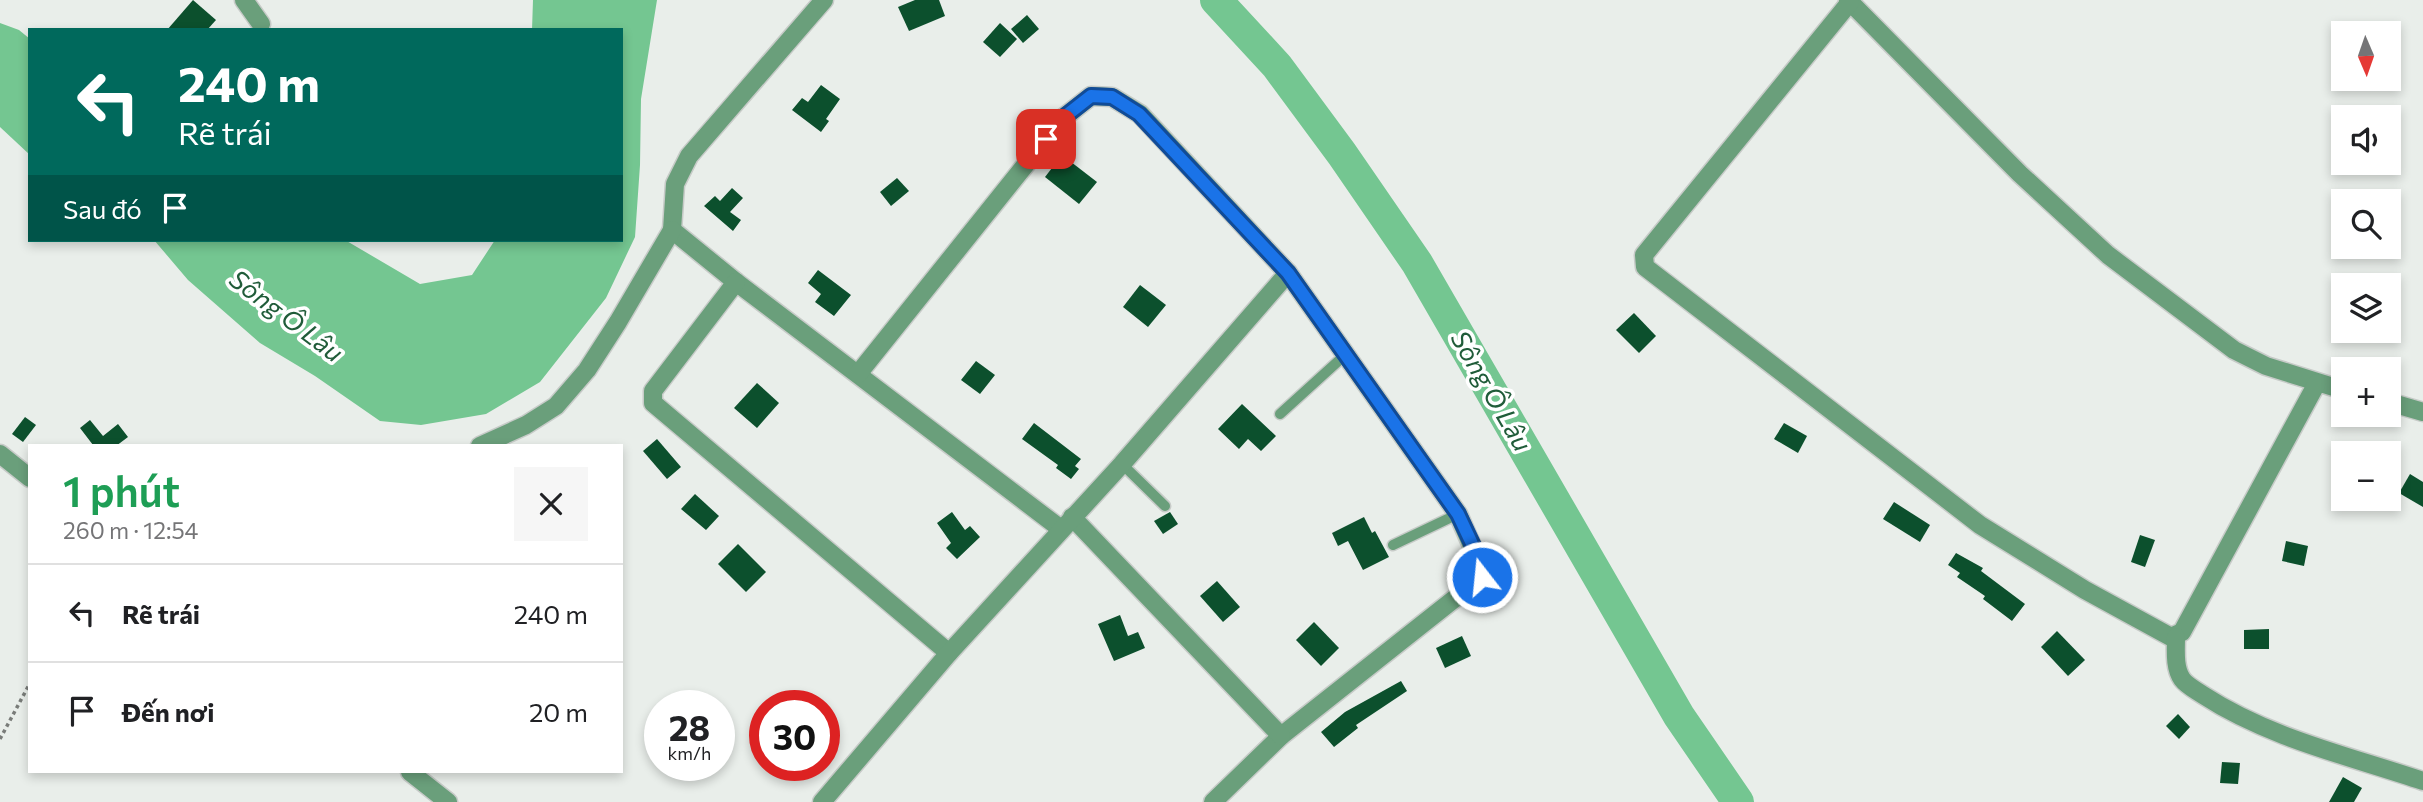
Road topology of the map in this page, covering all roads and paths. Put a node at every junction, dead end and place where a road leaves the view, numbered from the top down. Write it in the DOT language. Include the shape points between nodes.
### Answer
graph roads {
  1 [pos="244,0"];
  2 [pos="824,0"];
  3 [pos="1849,1"];
  4 [pos="261,24"];
  5 [pos="672,230"];
  6 [pos="1288,273"];
  7 [pos="736,282"];
  8 [pos="1345,355"];
  9 [pos="858,374"];
  10 [pos="2317,383"];
  11 [pos="2331,387"];
  12 [pos="2401,406"];
  13 [pos="2423,412"];
  14 [pos="1280,414"];
  15 [pos="484,444"];
  16 [pos="0,454"];
  17 [pos="1122,464"];
  18 [pos="28,476"];
  19 [pos="1165,506"];
  20 [pos="1458,514"];
  21 [pos="1066,523"];
  22 [pos="1393,545"];
  23 [pos="2176,637"];
  24 [pos="949,653"];
  25 [pos="28,688"];
  26 [pos="1280,736"];
  27 [pos="0,739"];
  28 [pos="411,773"];
  29 [pos="2423,780"];
  30 [pos="448,802"];
  31 [pos="822,802"];
  32 [pos="1213,802"];
  1 -- 4 [label="street"];
  2 -- 5 [label="street" via="689,156 675,184"];
  3 -- 10 [label="street" via="2108,255 2234,350"];
  3 -- 23 [label="street" via="1644,255 1645,267 1980,525 2085,590"];
  5 -- 7 [label="street"];
  5 -- 15 [label="street" via="587,370 556,406"];
  6 -- 8 [label="street"];
  6 -- 9 [label="street" via="1139,114 1112,97 1091,96 1063,118"];
  6 -- 17 [label="street"];
  7 -- 9 [label="street"];
  7 -- 24 [label="street" via="653,391 653,404"];
  8 -- 14 [label="lane"];
  8 -- 20 [label="street"];
  9 -- 21 [label="street"];
  10 -- 11 [label="street"];
  10 -- 23 [label="street"];
  12 -- 13 [label="street"];
  16 -- 18 [label="street"];
  17 -- 19 [label="lane"];
  17 -- 21 [label="street"];
  20 -- 22 [label="lane"];
  20 -- 26 [label="street" via="1483,567 1482,577"];
  21 -- 24 [label="street"];
  21 -- 26 [label="street"];
  23 -- 29 [label="street" via="2180,677 2221,707 2269,729"];
  24 -- 31 [label="street"];
  25 -- 27 [label="path"];
  26 -- 32 [label="street"];
  28 -- 30 [label="street"];
}
